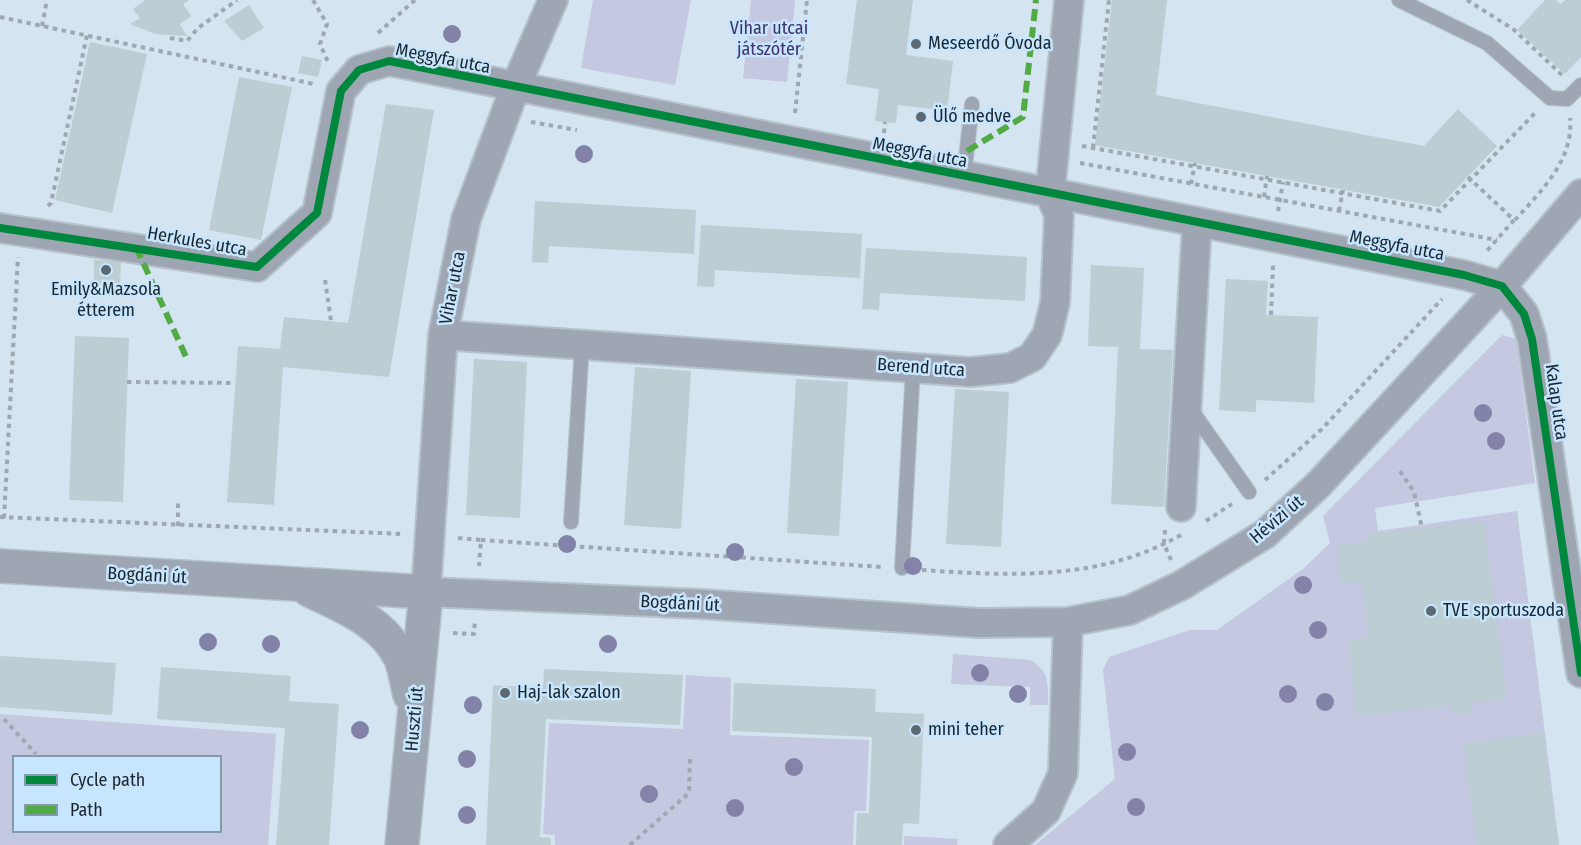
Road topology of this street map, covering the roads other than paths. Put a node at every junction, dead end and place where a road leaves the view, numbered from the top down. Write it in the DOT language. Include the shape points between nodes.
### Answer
graph roads {
  1 [pos="553,0"];
  2 [pos="1069,0"];
  3 [pos="1399,0"];
  4 [pos="1581,85"];
  5 [pos="515,88"];
  6 [pos="341,91"];
  7 [pos="972,104"];
  8 [pos="964,176"];
  9 [pos="1581,194"];
  10 [pos="1060,195"];
  11 [pos="1197,222"];
  12 [pos="10,229"];
  13 [pos="1502,286"];
  14 [pos="443,335"];
  15 [pos="582,345"];
  16 [pos="913,368"];
  17 [pos="1187,404"];
  18 [pos="1249,492"];
  19 [pos="1183,520"];
  20 [pos="571,522"];
  21 [pos="0,566"];
  22 [pos="902,568"];
  23 [pos="293,583"];
  24 [pos="426,592"];
  25 [pos="1068,622"];
  26 [pos="1581,673"];
  27 [pos="416,714"];
  28 [pos="402,845"];
  29 [pos="1008,845"];
  1 -- 5 [label="street, Vihar utca"];
  2 -- 10 [label="street, Berend utca"];
  3 -- 4 [label="lane" via="1487,43 1551,98 1567,99"];
  5 -- 6 [label="street, Meggyfa utca" via="389,61 359,70"];
  5 -- 8 [label="street, Meggyfa utca"];
  5 -- 14 [label="street, Vihar utca" via="466,219"];
  6 -- 12 [label="street, Herkules utca" via="317,213 257,267"];
  7 -- 8 [label="lane"];
  8 -- 10 [label="street, Meggyfa utca"];
  9 -- 13 [label="street, Hévízi út"];
  10 -- 11 [label="street, Meggyfa utca"];
  10 -- 16 [label="street, Berend utca" via="1054,303 1047,335 1032,357 1010,368 971,372"];
  11 -- 13 [label="street, Meggyfa utca"];
  11 -- 17 [label="street"];
  13 -- 25 [label="street, Hévízi út" via="1318,484 1265,534 1182,585 1130,610"];
  13 -- 26 [label="street, Kalap utca" via="1524,314 1532,339"];
  14 -- 15 [label="street, Berend utca"];
  14 -- 24 [label="street, Vihar utca"];
  15 -- 16 [label="street, Berend utca"];
  15 -- 20 [label="lane"];
  16 -- 22 [label="lane"];
  17 -- 18 [label="lane"];
  17 -- 19 [label="street"];
  21 -- 23 [label="street, Bogdáni út"];
  23 -- 24 [label="street, Bogdáni út"];
  23 -- 27 [label="street, Bogdáni út" via="384,633 400,659"];
  24 -- 25 [label="street, Bogdáni út" via="701,604 979,623"];
  24 -- 27 [label="street, Huszti út"];
  25 -- 29 [label="street" via="1063,773 1046,811"];
  27 -- 28 [label="street, Huszti út"];
}
